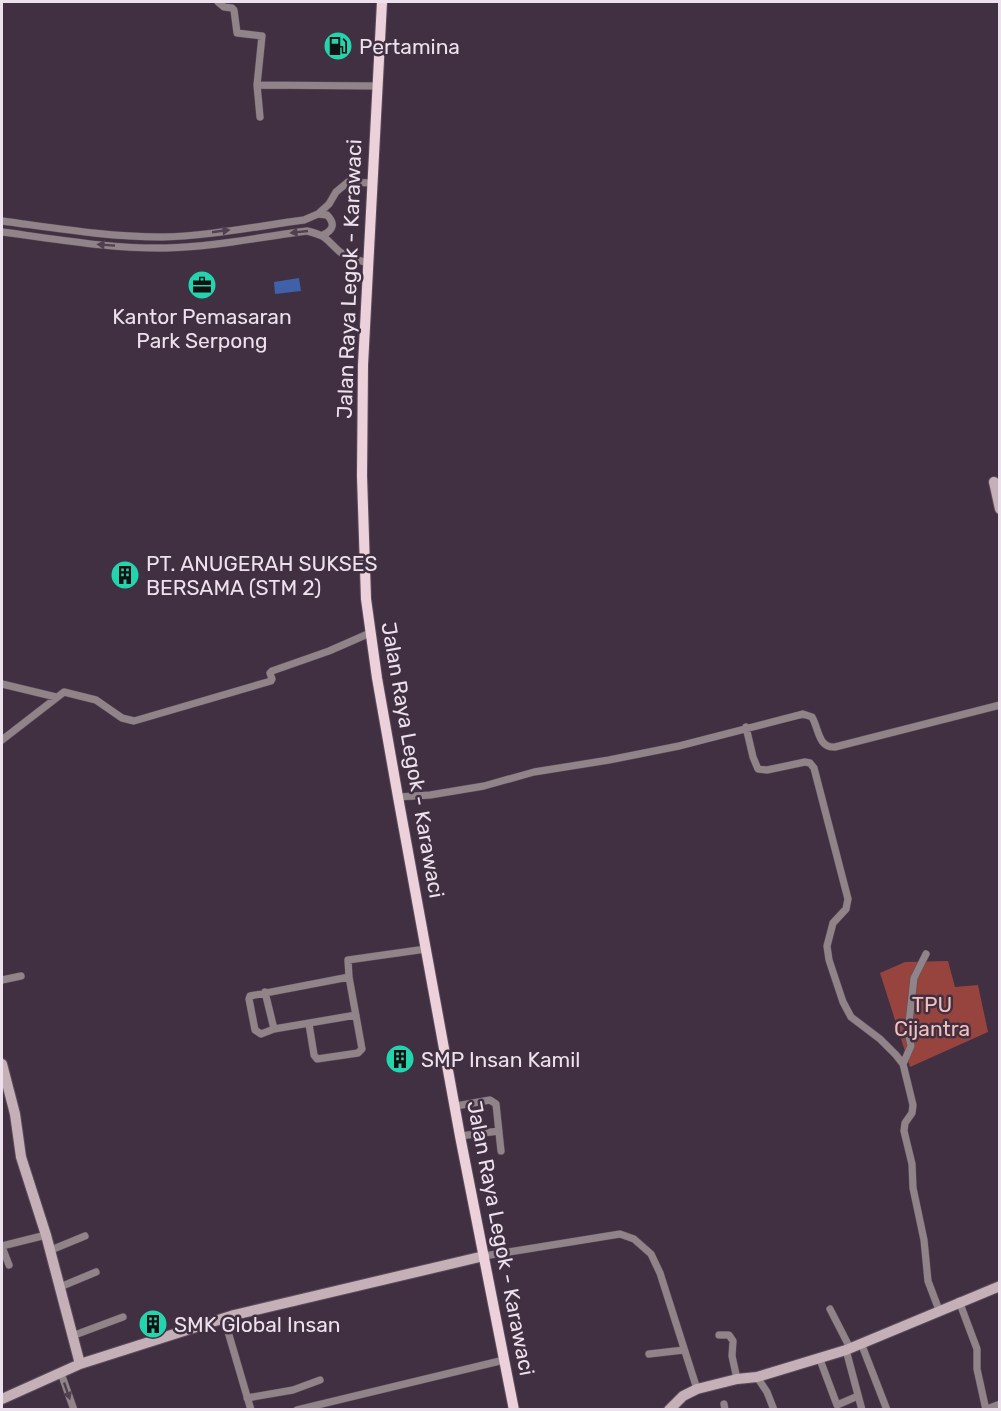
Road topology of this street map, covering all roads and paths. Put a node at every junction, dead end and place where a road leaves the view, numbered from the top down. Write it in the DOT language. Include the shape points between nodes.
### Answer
graph roads {
  1 [pos="218,2"];
  2 [pos="382,2"];
  3 [pos="257,86"];
  4 [pos="377,86"];
  5 [pos="260,117"];
  6 [pos="372,183"];
  7 [pos="318,214"];
  8 [pos="2,221"];
  9 [pos="275,224"];
  10 [pos="2,232"];
  11 [pos="277,235"];
  12 [pos="323,235"];
  13 [pos="176,236"];
  14 [pos="163,237"];
  15 [pos="176,247"];
  16 [pos="164,248"];
  17 [pos="368,263"];
  18 [pos="994,482"];
  19 [pos="999,509"];
  20 [pos="370,633"];
  21 [pos="2,684"];
  22 [pos="56,697"];
  23 [pos="999,705"];
  24 [pos="746,727"];
  25 [pos="2,740"];
  26 [pos="398,797"];
  27 [pos="426,949"];
  28 [pos="926,954"];
  29 [pos="21,976"];
  30 [pos="348,977"];
  31 [pos="2,980"];
  32 [pos="265,992"];
  33 [pos="356,1015"];
  34 [pos="309,1024"];
  35 [pos="274,1029"];
  36 [pos="2,1064"];
  37 [pos="903,1064"];
  38 [pos="456,1106"];
  39 [pos="499,1131"];
  40 [pos="460,1136"];
  41 [pos="501,1151"];
  42 [pos="46,1235"];
  43 [pos="85,1236"];
  44 [pos="2,1247"];
  45 [pos="51,1250"];
  46 [pos="484,1256"];
  47 [pos="9,1265"];
  48 [pos="96,1272"];
  49 [pos="60,1287"];
  50 [pos="999,1287"];
  51 [pos="959,1301"];
  52 [pos="830,1309"];
  53 [pos="939,1310"];
  54 [pos="123,1317"];
  55 [pos="224,1318"];
  56 [pos="719,1335"];
  57 [pos="72,1336"];
  58 [pos="861,1343"];
  59 [pos="848,1349"];
  60 [pos="684,1350"];
  61 [pos="649,1354"];
  62 [pos="819,1357"];
  63 [pos="504,1360"];
  64 [pos="80,1364"];
  65 [pos="61,1373"];
  66 [pos="757,1377"];
  67 [pos="736,1379"];
  68 [pos="320,1380"];
  69 [pos="697,1389"];
  70 [pos="858,1396"];
  71 [pos="2,1398"];
  72 [pos="247,1398"];
  73 [pos="999,1404"];
  74 [pos="986,1409"];
  75 [pos="74,1410"];
  76 [pos="250,1410"];
  77 [pos="297,1410"];
  78 [pos="514,1410"];
  79 [pos="669,1410"];
  80 [pos="774,1410"];
  81 [pos="862,1410"];
  82 [pos="887,1410"];
  1 -- 3 [label="street" via="234,10 237,33 262,36"];
  2 -- 4 [label="main road, Jalan Raya Legok - Karawaci"];
  3 -- 4 [label="street"];
  3 -- 5 [label="street"];
  4 -- 6 [label="main road, Jalan Raya Legok - Karawaci"];
  6 -- 7 [label="street" via="348,182"];
  6 -- 17 [label="main road, Jalan Raya Legok - Karawaci"];
  7 -- 9 [label="street"];
  7 -- 12 [label="street" via="332,220 330,232"];
  8 -- 14 [label="street"];
  9 -- 11 [label="street"];
  13 -- 9 [label="street, one-way"];
  16 -- 10 [label="street, one-way"];
  12 -- 11 [label="street, one-way" via="307,231"];
  11 -- 15 [label="street"];
  12 -- 17 [label="street" via="341,253"];
  13 -- 14 [label="street"];
  13 -- 15 [label="street"];
  14 -- 16 [label="street"];
  15 -- 16 [label="street"];
  17 -- 20 [label="main road, Jalan Raya Legok - Karawaci" via="362,476"];
  18 -- 19 [label="street"];
  20 -- 22 [label="street" via="272,671 271,681 134,721 84,696 64,692"];
  20 -- 26 [label="main road, Jalan Raya Legok - Karawaci"];
  21 -- 22 [label="street"];
  22 -- 25 [label="street"];
  23 -- 24 [label="street" via="836,747 824,744 807,714"];
  24 -- 26 [label="street" via="679,746 534,772 484,786"];
  24 -- 37 [label="street" via="758,770 805,762 814,768 848,899 827,946 831,967 850,1017 886,1044"];
  26 -- 27 [label="main road, Jalan Raya Legok - Karawaci"];
  27 -- 30 [label="street" via="351,958 347,963"];
  27 -- 38 [label="main road, Jalan Raya Legok - Karawaci"];
  28 -- 37 [label="street" via="914,978 908,1031 911,1046"];
  29 -- 31 [label="street"];
  30 -- 32 [label="street"];
  30 -- 33 [label="street"];
  32 -- 35 [label="street"];
  32 -- 35 [label="street" via="249,997 255,1030 261,1034"];
  33 -- 34 [label="street"];
  33 -- 34 [label="street" via="362,1049 358,1053 317,1059"];
  34 -- 35 [label="street"];
  36 -- 42 [label="street" via="21,1158"];
  37 -- 53 [label="street" via="913,1105 904,1131 912,1164 912,1188 924,1240 928,1281"];
  38 -- 39 [label="street" via="493,1101"];
  38 -- 40 [label="main road, Jalan Raya Legok - Karawaci"];
  39 -- 40 [label="street"];
  39 -- 41 [label="street"];
  40 -- 46 [label="main road, Jalan Raya Legok - Karawaci"];
  42 -- 44 [label="street"];
  42 -- 45 [label="street"];
  43 -- 45 [label="street"];
  44 -- 47 [label="street"];
  45 -- 49 [label="street"];
  46 -- 55 [label="street"];
  46 -- 60 [label="street" via="620,1234 634,1239 651,1254 660,1273"];
  46 -- 63 [label="main road, Jalan Raya Legok - Karawaci"];
  48 -- 49 [label="street"];
  49 -- 57 [label="street"];
  50 -- 51 [label="street"];
  51 -- 53 [label="street"];
  51 -- 74 [label="street" via="977,1349"];
  52 -- 59 [label="street"];
  53 -- 58 [label="street"];
  54 -- 57 [label="street"];
  55 -- 64 [label="street"];
  55 -- 72 [label="street"];
  56 -- 67 [label="street" via="729,1335 733,1341"];
  57 -- 64 [label="street"];
  58 -- 59 [label="street"];
  58 -- 82 [label="street"];
  59 -- 62 [label="street"];
  59 -- 70 [label="street"];
  60 -- 61 [label="street"];
  60 -- 69 [label="street"];
  62 -- 66 [label="street"];
  62 -- 70 [label="street" via="837,1406"];
  63 -- 77 [label="street"];
  63 -- 78 [label="main road, Jalan Raya Legok - Karawaci"];
  64 -- 65 [label="street"];
  65 -- 71 [label="street"];
  65 -- 75 [label="street, one-way"];
  66 -- 67 [label="street"];
  66 -- 80 [label="street"];
  67 -- 69 [label="street"];
  68 -- 72 [label="street" via="293,1390"];
  69 -- 79 [label="street" via="682,1396"];
  70 -- 81 [label="street"];
  72 -- 76 [label="street"];
  73 -- 74 [label="street"];
}
